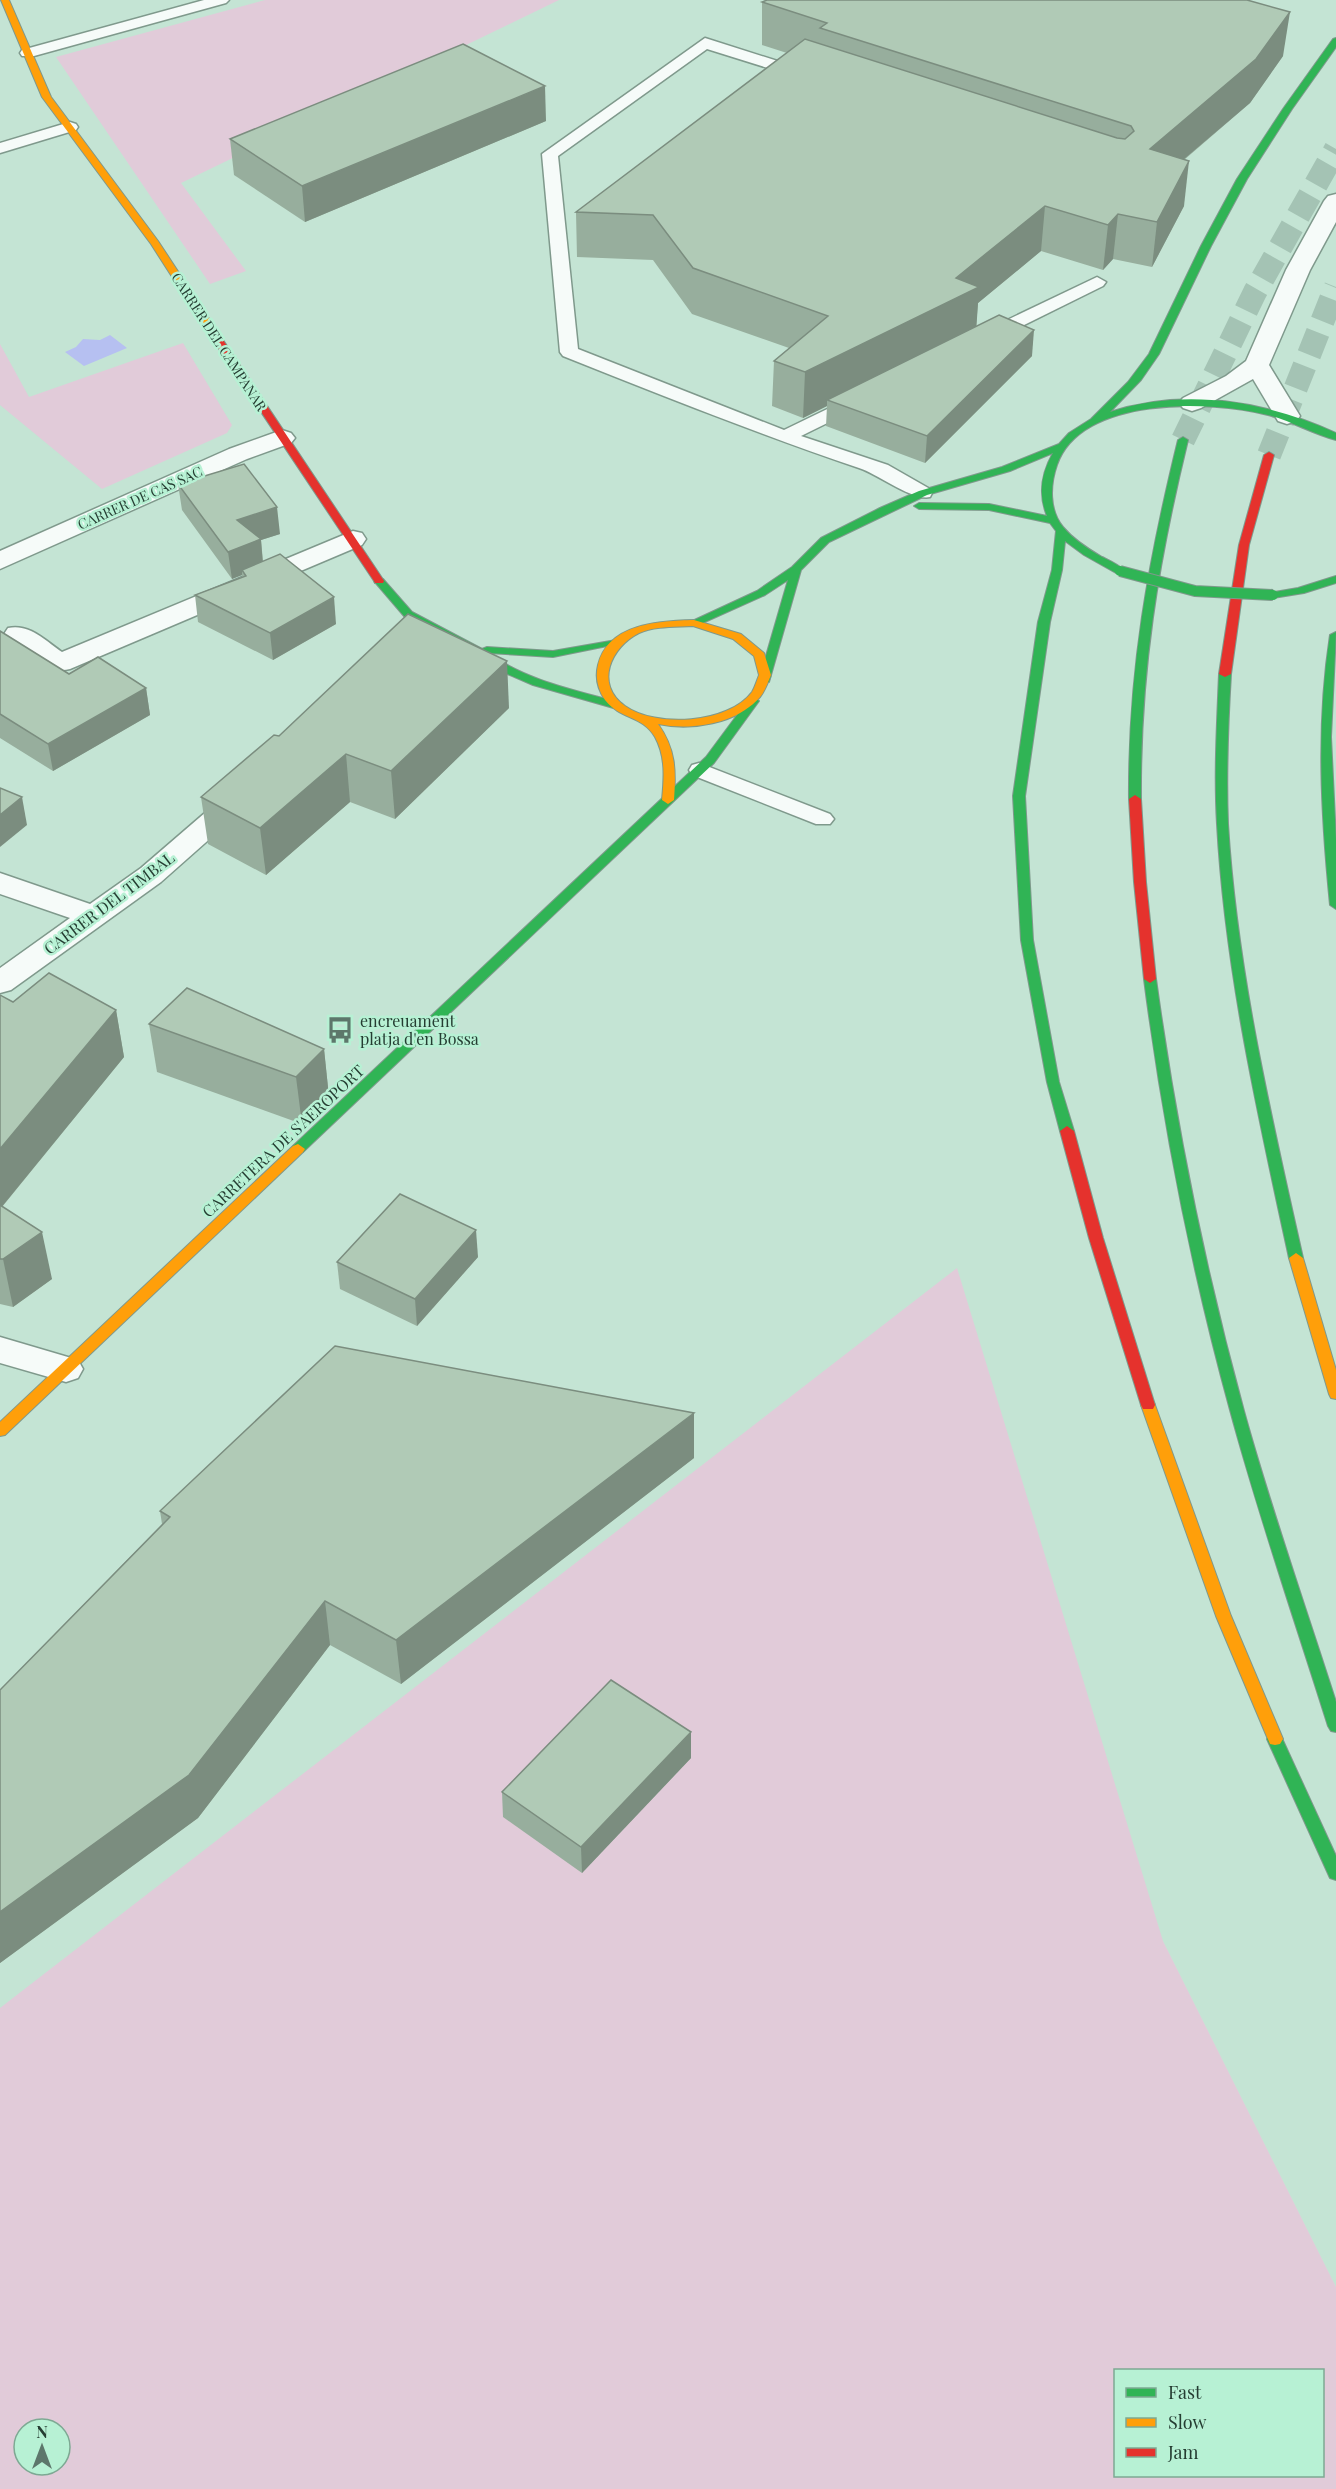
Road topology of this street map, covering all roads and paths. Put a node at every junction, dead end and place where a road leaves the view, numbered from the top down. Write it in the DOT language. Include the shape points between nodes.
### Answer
graph roads {
  1 [pos="5,0"];
  2 [pos="221,0"];
  3 [pos="1336,41"];
  4 [pos="28,53"];
  5 [pos="817,79"];
  6 [pos="70,127"];
  7 [pos="0,148"];
  8 [pos="1336,201"];
  9 [pos="1097,282"];
  10 [pos="968,346"];
  11 [pos="1257,365"];
  12 [pos="871,394"];
  13 [pos="1192,403"];
  14 [pos="1287,416"];
  15 [pos="1096,420"];
  16 [pos="785,437"];
  17 [pos="1336,437"];
  18 [pos="282,438"];
  19 [pos="1183,440"];
  20 [pos="1059,447"];
  21 [pos="1269,455"];
  22 [pos="923,493"];
  23 [pos="884,510"];
  24 [pos="1057,526"];
  25 [pos="353,539"];
  26 [pos="0,561"];
  27 [pos="796,569"];
  28 [pos="1336,579"];
  29 [pos="694,623"];
  30 [pos="18,634"];
  31 [pos="1336,635"];
  32 [pos="618,641"];
  33 [pos="473,648"];
  34 [pos="765,680"];
  35 [pos="753,701"];
  36 [pos="617,705"];
  37 [pos="646,718"];
  38 [pos="699,770"];
  39 [pos="259,781"];
  40 [pos="668,800"];
  41 [pos="823,819"];
  42 [pos="0,883"];
  43 [pos="1336,905"];
  44 [pos="95,916"];
  45 [pos="0,983"];
  46 [pos="0,1350"];
  47 [pos="66,1369"];
  48 [pos="1336,1394"];
  49 [pos="0,1431"];
  50 [pos="1336,1726"];
  51 [pos="1336,1873"];
  1 -- 4 [label="main road, CARRER DEL CAMPANAR"];
  2 -- 4 [label="lane"];
  3 -- 15 [label="main road" via="1299,89 1253,162 1133,384"];
  4 -- 6 [label="main road, CARRER DEL CAMPANAR" via="47,97"];
  5 -- 16 [label="lane" via="705,43 550,154 569,352"];
  6 -- 7 [label="lane"];
  6 -- 18 [label="main road, CARRER DEL CAMPANAR" via="155,243"];
  8 -- 11 [label="street" via="1298,270"];
  9 -- 10 [label="lane"];
  11 -- 13 [label="street"];
  11 -- 14 [label="street"];
  12 -- 16 [label="lane"];
  13 -- 14 [label="main road" via="1243,406"];
  13 -- 15 [label="main road" via="1160,404"];
  14 -- 17 [label="main road"];
  15 -- 20 [label="main road" via="1074,432"];
  16 -- 22 [label="lane" via="881,470"];
  18 -- 25 [label="main road, CARRER DEL CAMPANAR"];
  18 -- 26 [label="street, CARRER DE CAS SAC"];
  19 -- 50 [label="main road" via="1143,627 1135,738 1135,813 1144,941 1172,1124 1202,1272 1244,1438"];
  20 -- 22 [label="main road" via="1006,470"];
  20 -- 24 [label="main road" via="1046,478 1046,497"];
  21 -- 48 [label="main road" via="1244,545 1229,636 1220,732 1220,816 1232,944 1267,1127 1300,1275"];
  22 -- 23 [label="main road"];
  23 -- 24 [label="main road" via="931,504 989,507"];
  23 -- 27 [label="main road" via="825,540"];
  24 -- 28 [label="main road, bridge" via="1084,549 1120,571 1191,593 1224,597 1273,595"];
  24 -- 51 [label="main road" via="1019,796 1027,940 1053,1082 1141,1386 1197,1546 1251,1688"];
  25 -- 30 [label="street" via="60,663"];
  25 -- 33 [label="main road, CARRER DEL CAMPANAR" via="419,634"];
  27 -- 29 [label="main road" via="738,605"];
  27 -- 34 [label="main road"];
  29 -- 32 [label="main road" via="661,624 635,631"];
  29 -- 34 [label="main road" via="721,628 756,649 764,663"];
  31 -- 43 [label="main road" via="1328,677 1324,779"];
  32 -- 33 [label="main road, CARRER DEL CAMPANAR" via="550,656"];
  32 -- 36 [label="main road" via="604,654 599,673 605,690"];
  33 -- 36 [label="main road, CARRER DEL CAMPANAR" via="500,667 537,683"];
  34 -- 35 [label="main road"];
  35 -- 37 [label="main road" via="737,712 705,723"];
  35 -- 38 [label="main road, CARRETERA DE S'AEROPORT"];
  36 -- 37 [label="main road"];
  37 -- 40 [label="main road" via="664,735 669,748"];
  38 -- 40 [label="main road, CARRETERA DE S'AEROPORT"];
  38 -- 41 [label="lane"];
  39 -- 44 [label="street, CARRER DEL TIMBAL" via="152,875"];
  40 -- 47 [label="main road, CARRETERA DE S'AEROPORT"];
  42 -- 44 [label="street"];
  44 -- 45 [label="street, CARRER DEL TIMBAL"];
  46 -- 47 [label="street"];
  47 -- 49 [label="main road, CARRETERA DE S'AEROPORT"];
}
